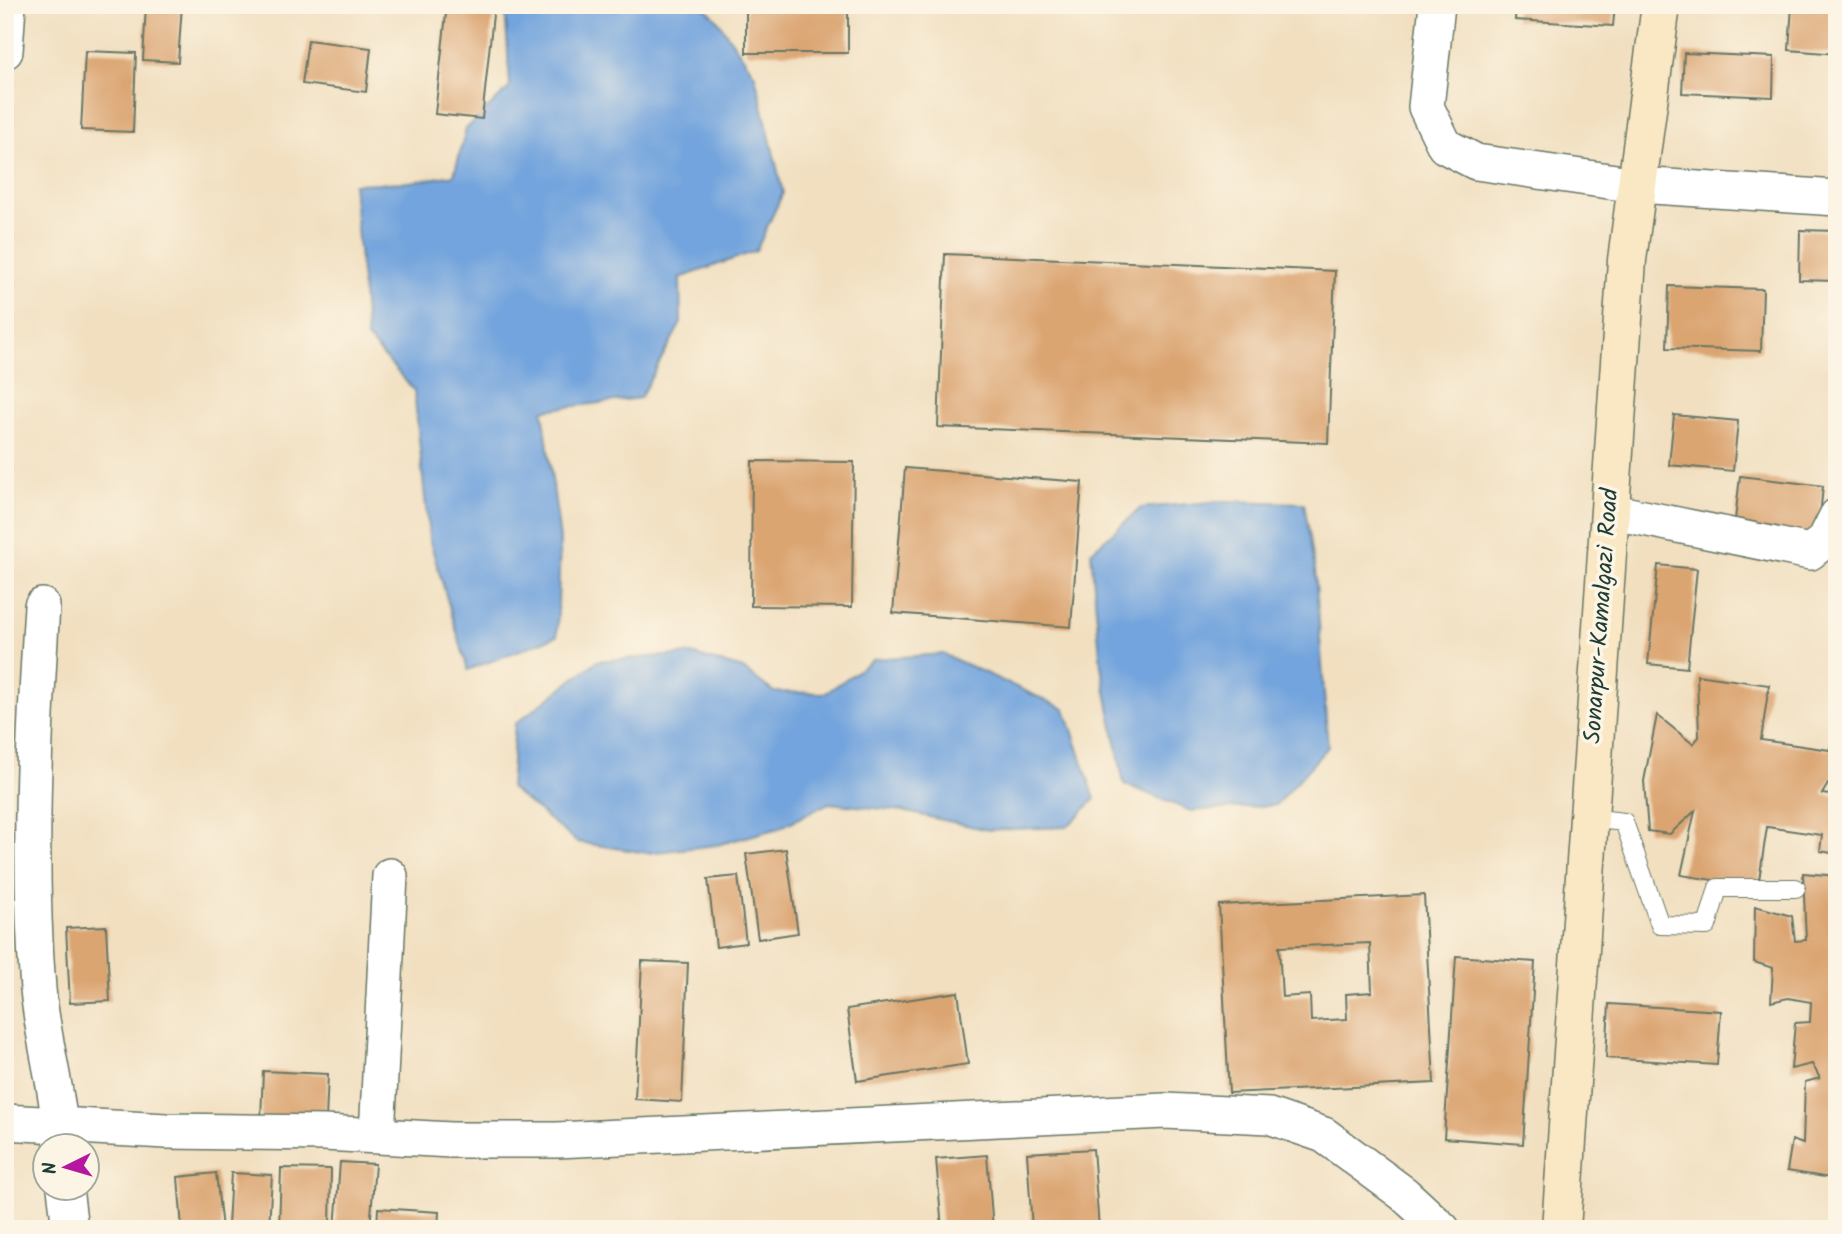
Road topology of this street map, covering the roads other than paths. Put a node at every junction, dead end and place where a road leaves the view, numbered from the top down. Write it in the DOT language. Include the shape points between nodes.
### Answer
graph roads {
  1 [pos="8,5"];
  2 [pos="1437,5"];
  3 [pos="1661,5"];
  4 [pos="5,51"];
  5 [pos="1637,185"];
  6 [pos="1837,198"];
  7 [pos="1609,511"];
  8 [pos="1837,516"];
  9 [pos="1823,552"];
  10 [pos="42,606"];
  11 [pos="1589,818"];
  12 [pos="390,876"];
  13 [pos="1796,888"];
  14 [pos="5,1122"];
  15 [pos="45,1132"];
  16 [pos="60,1132"];
  17 [pos="102,1136"];
  18 [pos="377,1136"];
  19 [pos="67,1202"];
  20 [pos="70,1229"];
  21 [pos="1442,1229"];
  22 [pos="1561,1229"];
  1 -- 4 [label="street"];
  2 -- 5 [label="street" via="1426,107 1445,146 1476,162"];
  3 -- 5 [label="main road, Sonarpur-Kamalgazi Road"];
  5 -- 6 [label="street"];
  5 -- 7 [label="main road, Sonarpur-Kamalgazi Road" via="1627,260"];
  7 -- 9 [label="street"];
  7 -- 11 [label="main road, Sonarpur-Kamalgazi Road"];
  8 -- 9 [label="street"];
  10 -- 16 [label="street" via="32,775 34,905 44,1042"];
  11 -- 13 [label="lane" via="1624,822 1660,925 1707,926 1718,888"];
  11 -- 22 [label="main road, Sonarpur-Kamalgazi Road"];
  12 -- 18 [label="street"];
  14 -- 15 [label="street"];
  17 -- 18 [label="street"];
  18 -- 21 [label="street" via="557,1140 1165,1111 1269,1116 1324,1135 1404,1194"];
  19 -- 20 [label="street"];
}
